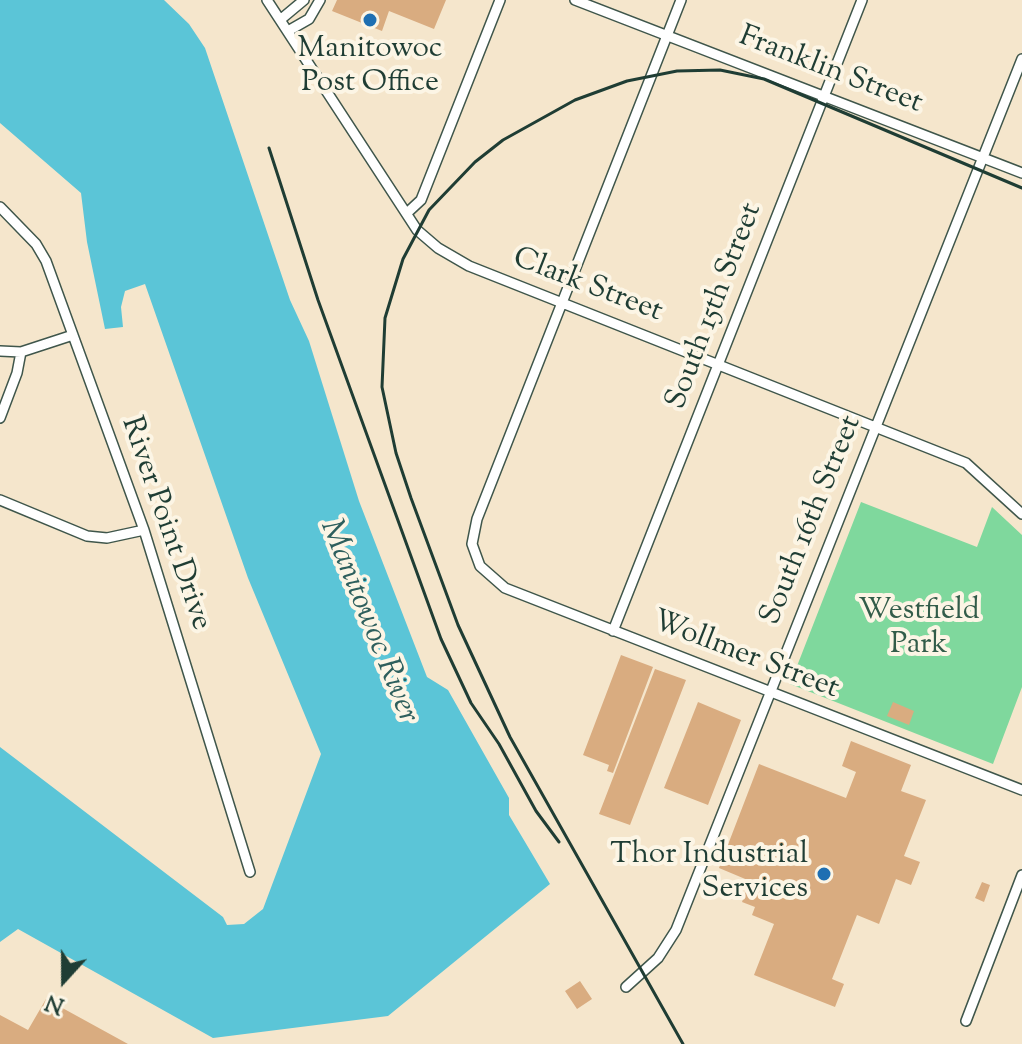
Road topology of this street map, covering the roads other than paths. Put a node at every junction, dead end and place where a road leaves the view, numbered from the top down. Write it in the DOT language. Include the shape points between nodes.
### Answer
graph roads {
  1 [pos="267,0"];
  2 [pos="304,0"];
  3 [pos="320,0"];
  4 [pos="500,0"];
  5 [pos="575,0"];
  6 [pos="681,0"];
  7 [pos="862,0"];
  8 [pos="280,20"];
  9 [pos="288,31"];
  10 [pos="667,35"];
  11 [pos="1022,59"];
  12 [pos="825,94"];
  13 [pos="983,158"];
  14 [pos="1022,173"];
  15 [pos="0,207"];
  16 [pos="407,213"];
  17 [pos="563,303"];
  18 [pos="73,335"];
  19 [pos="0,351"];
  20 [pos="21,352"];
  21 [pos="719,365"];
  22 [pos="0,418"];
  23 [pos="877,427"];
  24 [pos="0,500"];
  25 [pos="1021,511"];
  26 [pos="144,530"];
  27 [pos="613,631"];
  28 [pos="771,693"];
  29 [pos="1022,790"];
  30 [pos="250,872"];
  31 [pos="1022,875"];
  32 [pos="626,987"];
  33 [pos="966,1021"];
  1 -- 8 [label="street, Clark Street"];
  2 -- 8 [label="street"];
  3 -- 9 [label="street" via="309,19"];
  4 -- 16 [label="street" via="421,200"];
  5 -- 10 [label="street, Franklin Street"];
  6 -- 10 [label="street"];
  7 -- 12 [label="street, South 15th Street"];
  8 -- 9 [label="street, Clark Street"];
  9 -- 16 [label="street, Clark Street"];
  10 -- 12 [label="street, Franklin Street"];
  10 -- 17 [label="street"];
  11 -- 13 [label="street, South 16th Street"];
  12 -- 13 [label="street, Franklin Street"];
  12 -- 21 [label="street, South 15th Street"];
  13 -- 14 [label="street, Franklin Street"];
  13 -- 23 [label="street, South 16th Street"];
  15 -- 18 [label="street, River Point Drive" via="36,244"];
  16 -- 17 [label="street, Clark Street" via="438,248 469,266"];
  17 -- 21 [label="street, Clark Street"];
  17 -- 27 [label="street, Wollmer Street" via="477,519 472,544 480,566 505,588"];
  18 -- 20 [label="street"];
  18 -- 26 [label="street, River Point Drive"];
  19 -- 20 [label="street"];
  20 -- 22 [label="street"];
  21 -- 23 [label="street, Clark Street"];
  21 -- 27 [label="street, South 15th Street"];
  23 -- 25 [label="street, Clark Street" via="966,463"];
  23 -- 28 [label="street, South 16th Street"];
  24 -- 26 [label="street" via="87,536 107,538"];
  26 -- 30 [label="street, River Point Drive"];
  27 -- 28 [label="street, Wollmer Street"];
  28 -- 29 [label="street, Wollmer Street"];
  28 -- 32 [label="street, South 16th Street" via="676,930 658,958"];
  31 -- 33 [label="street"];
}
